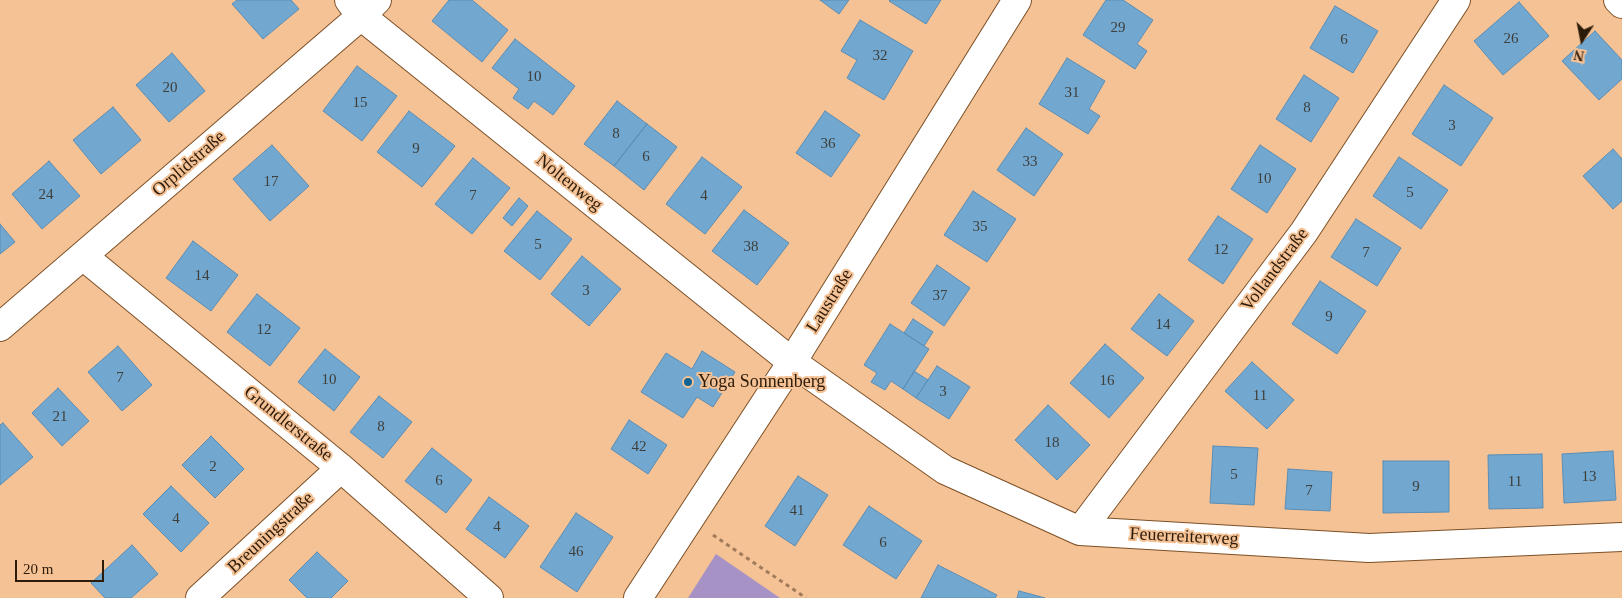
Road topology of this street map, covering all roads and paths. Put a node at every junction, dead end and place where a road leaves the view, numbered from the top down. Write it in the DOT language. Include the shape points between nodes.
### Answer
graph roads {
  1 [pos="1017,0"];
  2 [pos="1456,0"];
  3 [pos="1618,0"];
  4 [pos="1622,4"];
  5 [pos="362,5"];
  6 [pos="83,256"];
  7 [pos="0,327"];
  8 [pos="792,362"];
  9 [pos="341,468"];
  10 [pos="689,518"];
  11 [pos="1080,530"];
  12 [pos="1622,537"];
  13 [pos="200,598"];
  14 [pos="489,598"];
  15 [pos="638,598"];
  16 [pos="806,598"];
  1 -- 8 [label="street, Laustraße"];
  2 -- 11 [label="street, Vollandstraße" via="1304,232"];
  3 -- 4 [label="street"];
  5 -- 6 [label="street, Orplidstraße"];
  5 -- 8 [label="street, Noltenweg"];
  6 -- 7 [label="street, Orplidstraße"];
  6 -- 9 [label="street, Grundlerstraße"];
  8 -- 10 [label="street, Laustraße"];
  8 -- 11 [label="street, Feuerreiterweg" via="945,470"];
  9 -- 13 [label="street, Breuningstraße"];
  9 -- 14 [label="street, Grundlerstraße"];
  10 -- 15 [label="street, Laustraße"];
  10 -- 16 [label="path"];
  11 -- 12 [label="street, Feuerreiterweg" via="1369,548"];
}
